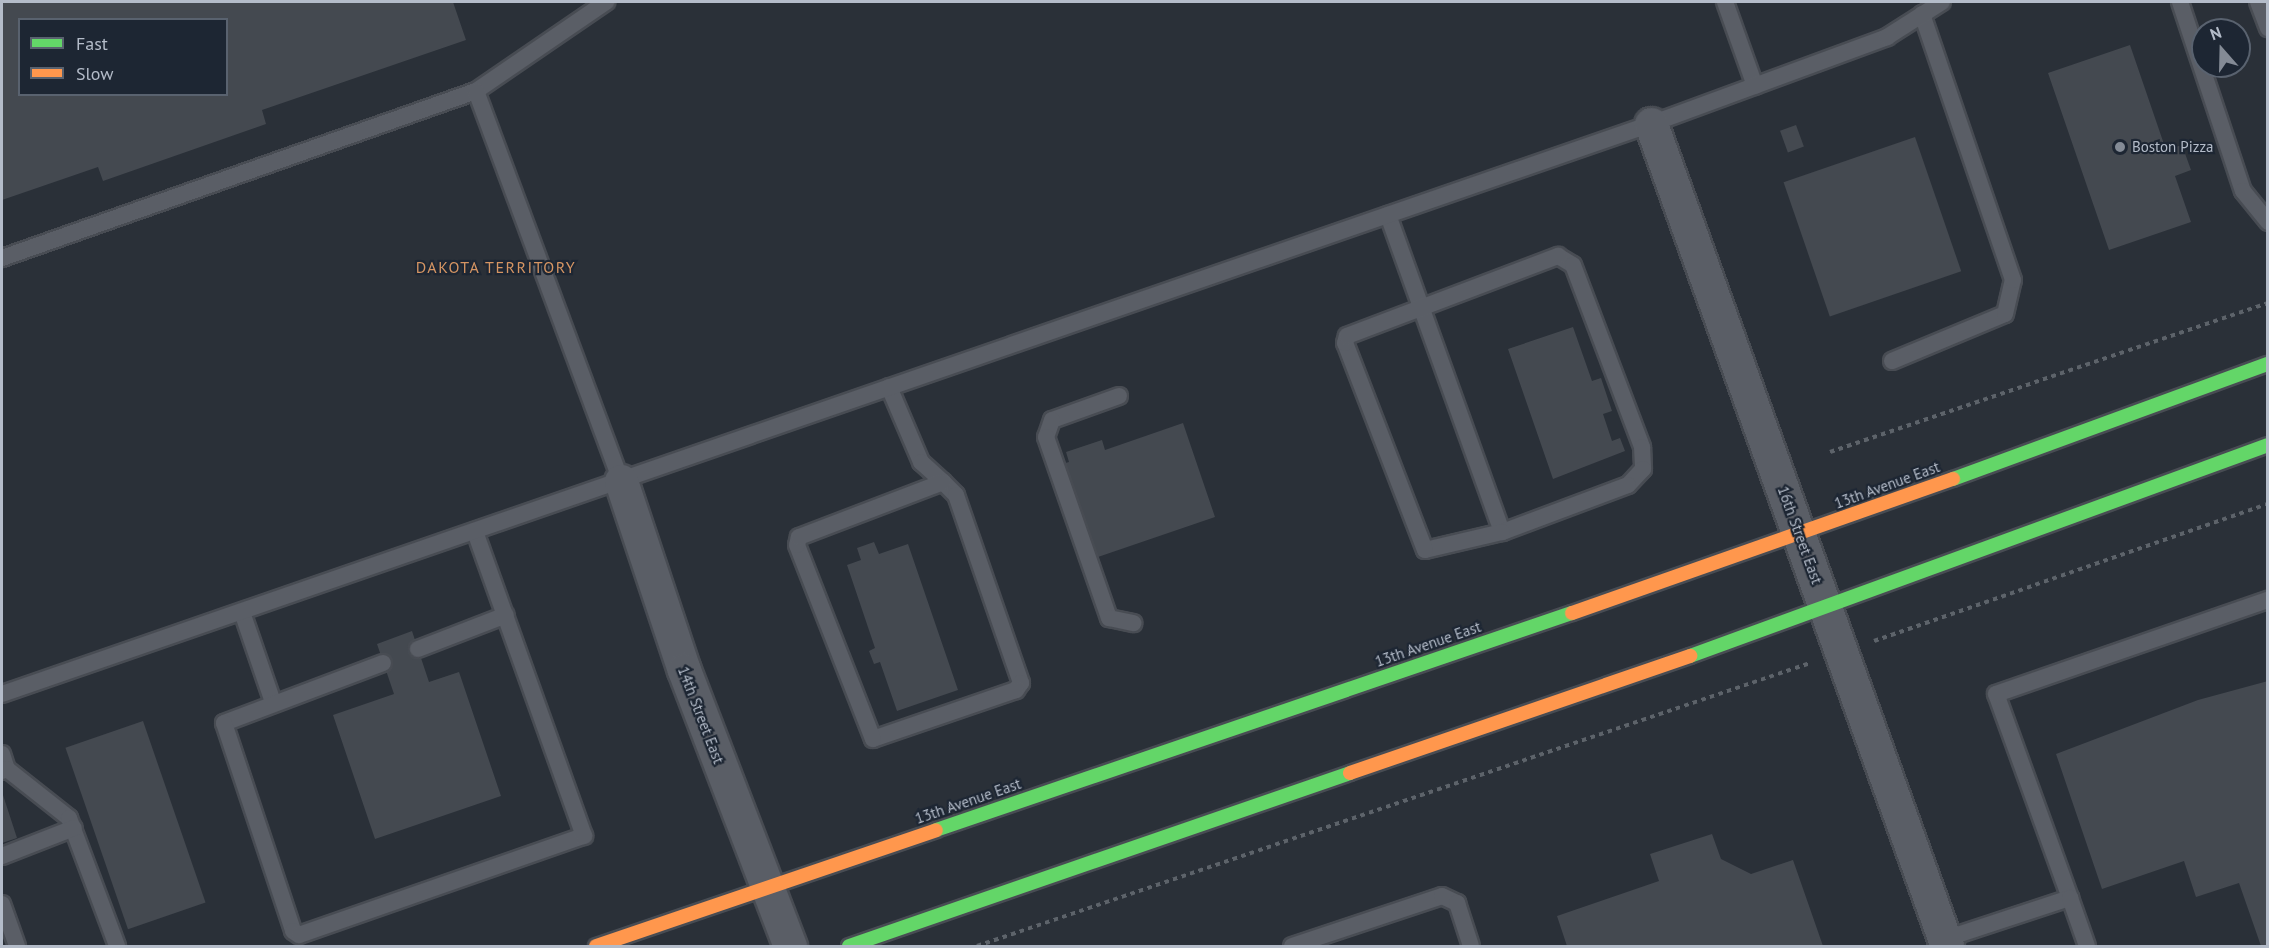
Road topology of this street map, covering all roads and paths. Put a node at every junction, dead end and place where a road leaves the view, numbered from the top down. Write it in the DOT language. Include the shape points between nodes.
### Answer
graph roads {
  1 [pos="606,2"];
  2 [pos="1725,2"];
  3 [pos="1942,2"];
  4 [pos="2180,2"];
  5 [pos="2258,2"];
  6 [pos="1922,14"];
  7 [pos="2268,28"];
  8 [pos="1755,86"];
  9 [pos="476,91"];
  10 [pos="1651,124"];
  11 [pos="1388,215"];
  12 [pos="2268,222"];
  13 [pos="2,258"];
  14 [pos="2268,303"];
  15 [pos="1422,308"];
  16 [pos="1892,361"];
  17 [pos="2268,364"];
  18 [pos="890,387"];
  19 [pos="1119,396"];
  20 [pos="2268,445"];
  21 [pos="1830,452"];
  22 [pos="621,481"];
  23 [pos="943,482"];
  24 [pos="2268,504"];
  25 [pos="476,531"];
  26 [pos="1502,532"];
  27 [pos="1800,535"];
  28 [pos="2268,600"];
  29 [pos="1828,608"];
  30 [pos="242,612"];
  31 [pos="506,615"];
  32 [pos="1133,623"];
  33 [pos="418,649"];
  34 [pos="1843,652"];
  35 [pos="383,663"];
  36 [pos="2,694"];
  37 [pos="273,702"];
  38 [pos="3,765"];
  39 [pos="74,828"];
  40 [pos="2,856"];
  41 [pos="767,888"];
  42 [pos="2070,897"];
  43 [pos="2,904"];
  44 [pos="1946,943"];
  45 [pos="17,946"];
  46 [pos="117,946"];
  47 [pos="596,946"];
  48 [pos="790,946"];
  49 [pos="849,946"];
  50 [pos="977,946"];
  51 [pos="1292,946"];
  52 [pos="1471,946"];
  53 [pos="2087,946"];
  1 -- 9 [label="lane"];
  2 -- 8 [label="lane"];
  3 -- 6 [label="lane"];
  4 -- 12 [label="lane" via="2243,191"];
  5 -- 7 [label="lane"];
  6 -- 8 [label="lane" via="1887,37"];
  6 -- 16 [label="lane" via="2013,280 2005,314"];
  8 -- 10 [label="lane"];
  9 -- 13 [label="lane"];
  9 -- 22 [label="lane"];
  10 -- 11 [label="lane"];
  10 -- 27 [label="street, 16th Street East"];
  11 -- 15 [label="lane"];
  11 -- 18 [label="lane"];
  14 -- 21 [label="path"];
  15 -- 26 [label="lane"];
  15 -- 26 [label="lane" via="1352,333 1345,343 1421,546 1432,553"];
  15 -- 26 [label="lane" via="1566,257 1642,447 1643,469 1628,485"];
  17 -- 27 [label="main road, 13th Avenue East"];
  18 -- 22 [label="lane"];
  18 -- 23 [label="lane" via="921,462"];
  19 -- 32 [label="lane" via="1052,420 1046,437 1109,618"];
  20 -- 29 [label="main road"];
  22 -- 25 [label="lane"];
  22 -- 41 [label="street, 14th Street East" via="684,670"];
  23 -- 23 [label="lane" via="956,495 1018,675 1016,690 882,739 868,735 796,545 799,537"];
  24 -- 34 [label="path"];
  25 -- 30 [label="lane"];
  25 -- 31 [label="lane"];
  27 -- 29 [label="street, 16th Street East"];
  27 -- 41 [label="main road, 13th Avenue East"];
  28 -- 42 [label="lane" via="1996,694"];
  29 -- 34 [label="street, 16th Street East"];
  29 -- 49 [label="main road"];
  30 -- 36 [label="lane"];
  30 -- 37 [label="lane"];
  31 -- 33 [label="lane"];
  31 -- 37 [label="lane" via="585,829 577,840 299,935 293,931 223,732 229,718"];
  34 -- 44 [label="street, 16th Street East"];
  34 -- 50 [label="path"];
  35 -- 37 [label="lane"];
  38 -- 39 [label="lane" via="69,818"];
  39 -- 40 [label="lane"];
  39 -- 46 [label="lane"];
  41 -- 47 [label="main road, 13th Avenue East"];
  41 -- 48 [label="street, 14th Street East"];
  42 -- 44 [label="lane"];
  42 -- 53 [label="lane"];
  43 -- 45 [label="lane"];
  51 -- 52 [label="lane" via="1442,896 1457,903"];
}
